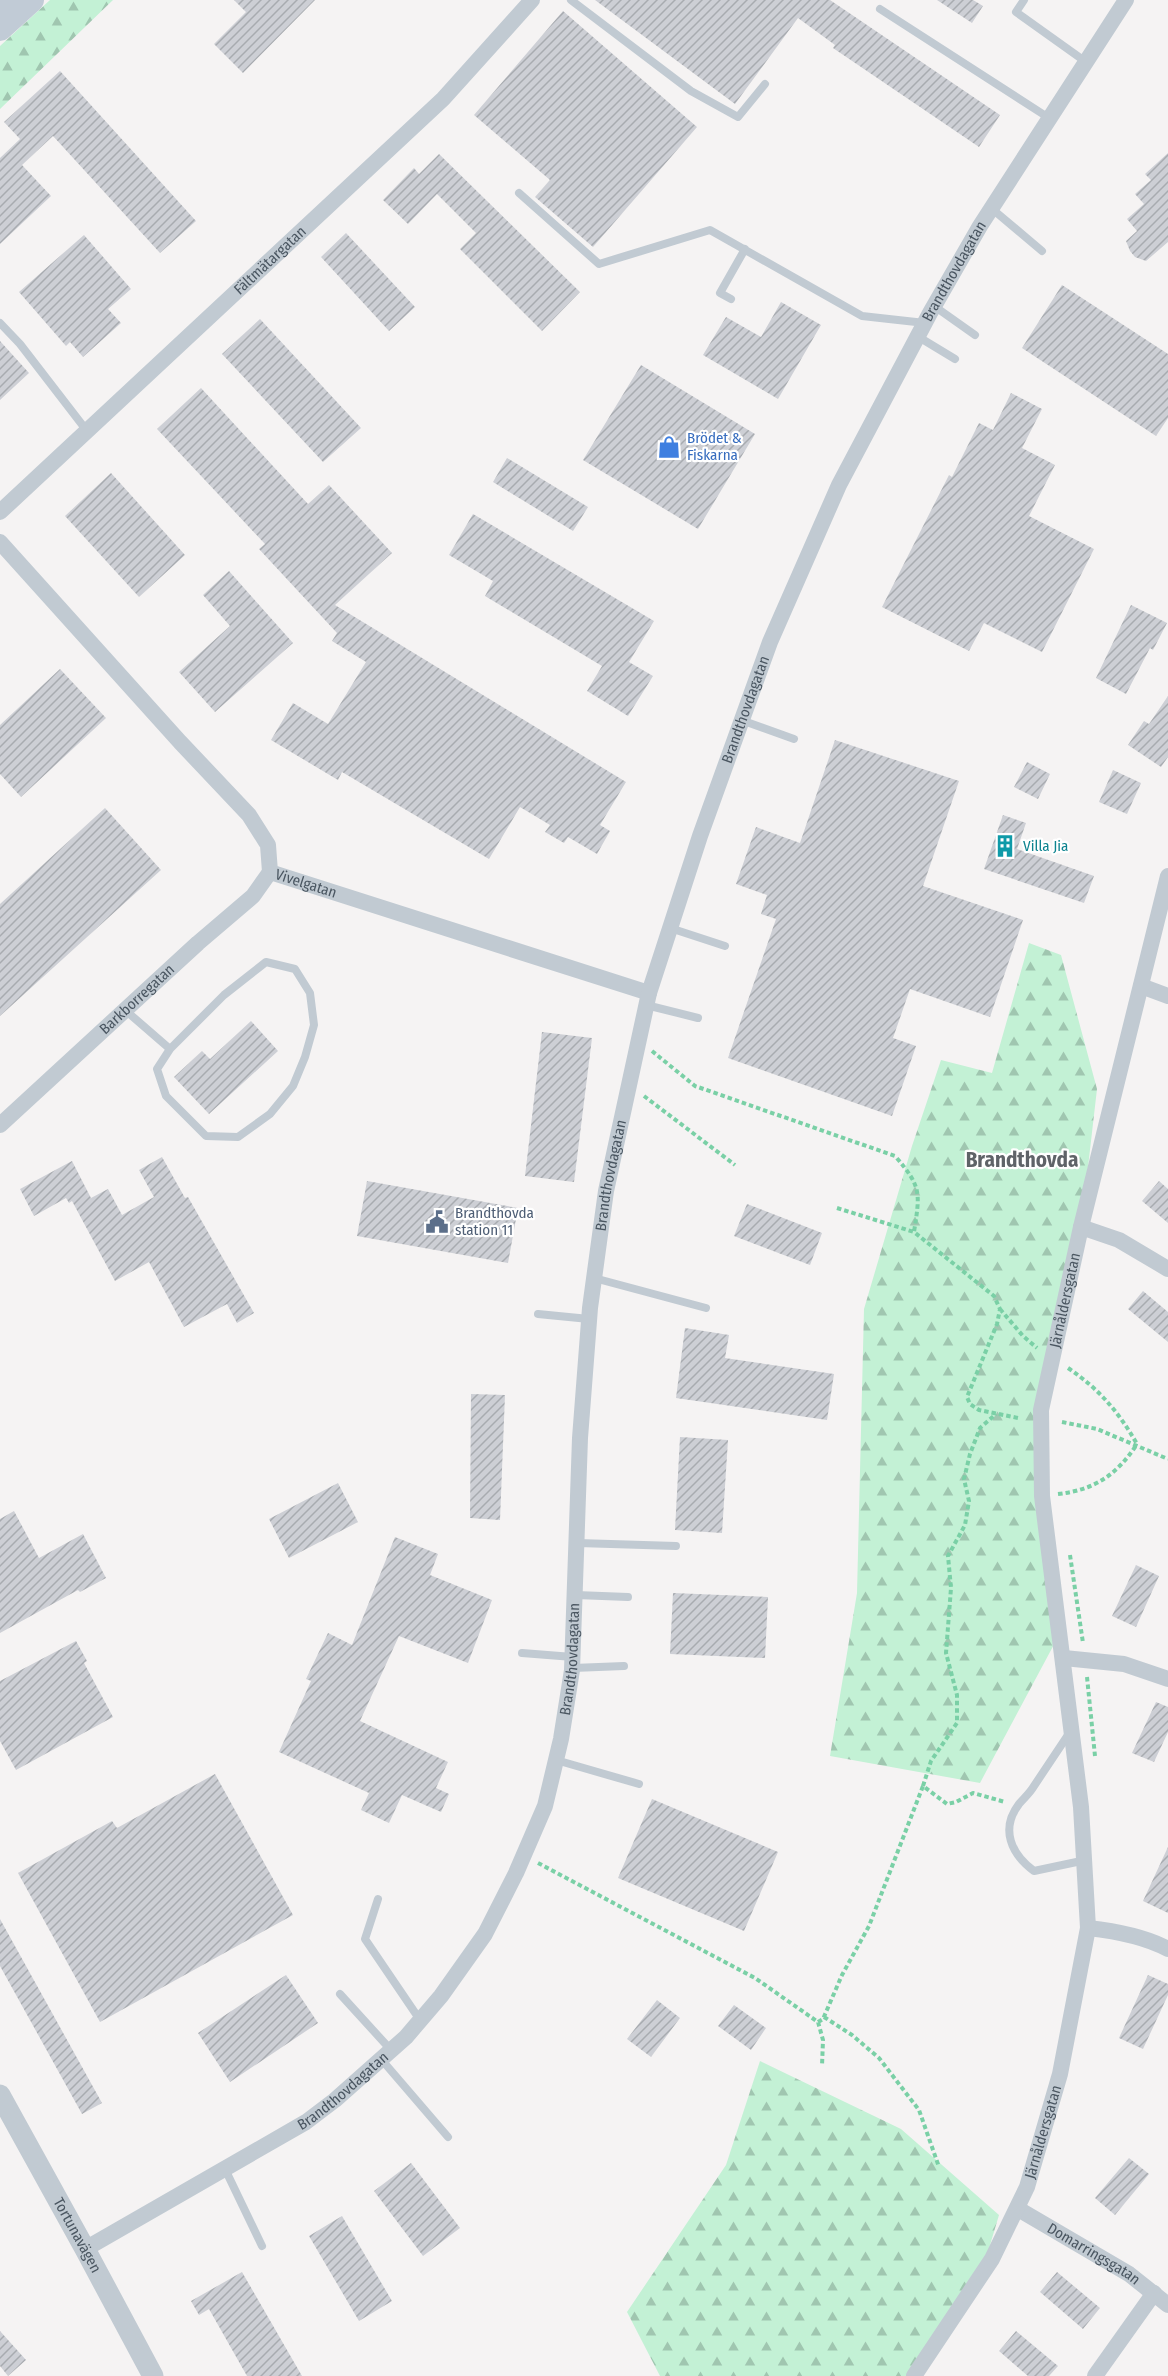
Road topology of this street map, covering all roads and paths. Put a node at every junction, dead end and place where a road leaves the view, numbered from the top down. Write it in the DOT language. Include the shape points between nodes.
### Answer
graph roads {
  1 [pos="32,0"];
  2 [pos="532,0"];
  3 [pos="572,0"];
  4 [pos="1024,0"];
  5 [pos="1126,0"];
  6 [pos="879,9"];
  7 [pos="0,29"];
  8 [pos="1086,62"];
  9 [pos="765,84"];
  10 [pos="1049,117"];
  11 [pos="519,193"];
  12 [pos="991,208"];
  13 [pos="745,249"];
  14 [pos="1042,251"];
  15 [pos="731,299"];
  16 [pos="934,306"];
  17 [pos="0,323"];
  18 [pos="921,330"];
  19 [pos="975,335"];
  20 [pos="955,359"];
  21 [pos="87,431"];
  22 [pos="0,512"];
  23 [pos="0,542"];
  24 [pos="741,720"];
  25 [pos="794,739"];
  26 [pos="270,872"];
  27 [pos="1168,876"];
  28 [pos="670,928"];
  29 [pos="725,946"];
  30 [pos="1141,986"];
  31 [pos="1168,996"];
  32 [pos="648,999"];
  33 [pos="125,1010"];
  34 [pos="698,1018"];
  35 [pos="638,1046"];
  36 [pos="170,1049"];
  37 [pos="629,1084"];
  38 [pos="0,1125"];
  39 [pos="735,1165"];
  40 [pos="837,1208"];
  41 [pos="1081,1227"];
  42 [pos="914,1232"];
  43 [pos="1168,1269"];
  44 [pos="594,1278"];
  45 [pos="706,1308"];
  46 [pos="1000,1309"];
  47 [pos="538,1314"];
  48 [pos="589,1319"];
  49 [pos="1051,1360"];
  50 [pos="997,1414"];
  51 [pos="1018,1418"];
  52 [pos="1062,1422"];
  53 [pos="1137,1444"];
  54 [pos="1168,1459"];
  55 [pos="1042,1496"];
  56 [pos="578,1543"];
  57 [pos="676,1546"];
  58 [pos="576,1595"];
  59 [pos="628,1597"];
  60 [pos="522,1653"];
  61 [pos="1064,1658"];
  62 [pos="573,1663"];
  63 [pos="624,1666"];
  64 [pos="1168,1679"];
  65 [pos="1071,1730"];
  66 [pos="556,1761"];
  67 [pos="639,1784"];
  68 [pos="923,1786"];
  69 [pos="1018,1805"];
  70 [pos="524,1856"];
  71 [pos="1086,1860"];
  72 [pos="378,1899"];
  73 [pos="1088,1928"];
  74 [pos="1168,1949"];
  75 [pos="340,1994"];
  76 [pos="824,2017"];
  77 [pos="420,2020"];
  78 [pos="818,2022"];
  79 [pos="386,2054"];
  80 [pos="822,2066"];
  81 [pos="0,2095"];
  82 [pos="448,2137"];
  83 [pos="939,2167"];
  84 [pos="225,2169"];
  85 [pos="1018,2209"];
  86 [pos="262,2246"];
  87 [pos="85,2248"];
  88 [pos="1154,2293"];
  89 [pos="1168,2305"];
  90 [pos="153,2376"];
  91 [pos="914,2376"];
  92 [pos="1095,2376"];
  1 -- 7 [label="main road"];
  2 -- 21 [label="street, Fältmätargatan" via="443,99"];
  3 -- 9 [label="lane" via="691,91 738,117"];
  4 -- 8 [label="lane" via="1016,12"];
  5 -- 8 [label="street, Brandthovdagatan"];
  6 -- 10 [label="lane"];
  8 -- 10 [label="street, Brandthovdagatan"];
  10 -- 12 [label="street, Brandthovdagatan"];
  11 -- 13 [label="lane" via="599,264 710,230"];
  12 -- 14 [label="lane"];
  12 -- 16 [label="street, Brandthovdagatan"];
  13 -- 15 [label="lane" via="720,293"];
  13 -- 18 [label="lane" via="862,316"];
  16 -- 18 [label="street, Brandthovdagatan"];
  16 -- 19 [label="lane"];
  17 -- 21 [label="lane"];
  18 -- 20 [label="lane"];
  18 -- 24 [label="street, Brandthovdagatan" via="836,490"];
  21 -- 22 [label="street, Fältmätargatan"];
  23 -- 26 [label="street, Vivelgatan" via="249,815 268,845"];
  24 -- 25 [label="lane"];
  24 -- 28 [label="street, Brandthovdagatan"];
  26 -- 32 [label="street, Vivelgatan"];
  26 -- 33 [label="street, Barkborregatan" via="253,896"];
  27 -- 30 [label="street, Järnåldersgatan"];
  28 -- 29 [label="lane"];
  28 -- 32 [label="street, Brandthovdagatan"];
  30 -- 31 [label="street"];
  30 -- 41 [label="street, Järnåldersgatan"];
  32 -- 34 [label="lane"];
  32 -- 35 [label="street, Brandthovdagatan"];
  33 -- 36 [label="lane"];
  33 -- 38 [label="street, Barkborregatan"];
  35 -- 37 [label="street, Brandthovdagatan"];
  35 -- 42 [label="path" via="657,1053 696,1086 895,1156 912,1175 920,1197"];
  36 -- 36 [label="lane" via="224,994 266,962 295,969 310,993 314,1025 293,1086 270,1114 238,1137 206,1136 166,1096 157,1069"];
  37 -- 39 [label="path"];
  37 -- 44 [label="street, Brandthovdagatan" via="606,1191"];
  40 -- 42 [label="path"];
  41 -- 43 [label="street" via="1119,1240"];
  41 -- 49 [label="street, Järnåldersgatan"];
  42 -- 46 [label="path" via="994,1296"];
  44 -- 45 [label="lane"];
  44 -- 48 [label="street, Brandthovdagatan"];
  46 -- 49 [label="path"];
  46 -- 50 [label="path" via="998,1324 968,1397 979,1410"];
  47 -- 48 [label="lane"];
  48 -- 56 [label="street, Brandthovdagatan" via="580,1438"];
  49 -- 53 [label="path" via="1063,1364 1103,1395"];
  49 -- 55 [label="street, Järnåldersgatan" via="1041,1410"];
  50 -- 51 [label="path"];
  50 -- 68 [label="path" via="980,1428 970,1454 964,1479 969,1501 965,1525 948,1556 951,1588 946,1653 957,1695 957,1723 931,1761"];
  52 -- 53 [label="path" via="1097,1429"];
  53 -- 54 [label="path"];
  53 -- 55 [label="path" via="1127,1460 1100,1483 1075,1492"];
  55 -- 61 [label="street, Järnåldersgatan"];
  56 -- 57 [label="lane"];
  56 -- 58 [label="street, Brandthovdagatan"];
  58 -- 59 [label="lane"];
  58 -- 62 [label="street, Brandthovdagatan"];
  60 -- 62 [label="lane"];
  61 -- 64 [label="street" via="1124,1664"];
  61 -- 65 [label="street, Järnåldersgatan"];
  62 -- 63 [label="lane"];
  62 -- 66 [label="street, Brandthovdagatan"];
  65 -- 69 [label="lane"];
  65 -- 71 [label="street, Järnåldersgatan"];
  66 -- 67 [label="lane"];
  66 -- 70 [label="street, Brandthovdagatan" via="545,1806"];
  68 -- 69 [label="path" via="947,1804 973,1792"];
  68 -- 76 [label="path" via="869,1926"];
  69 -- 71 [label="lane" via="1009,1823 1008,1836 1024,1864 1034,1871"];
  70 -- 77 [label="street, Brandthovdagatan" via="485,1934"];
  70 -- 78 [label="path" via="755,1978"];
  71 -- 73 [label="street, Järnåldersgatan"];
  72 -- 77 [label="lane" via="365,1939"];
  73 -- 74 [label="street" via="1110,1930"];
  73 -- 85 [label="street, Järnåldersgatan" via="1060,2074"];
  75 -- 79 [label="lane"];
  76 -- 78 [label="path"];
  76 -- 83 [label="path" via="879,2058 919,2110"];
  77 -- 79 [label="street, Brandthovdagatan"];
  78 -- 80 [label="path" via="823,2040"];
  79 -- 82 [label="lane"];
  79 -- 84 [label="street, Brandthovdagatan" via="306,2122"];
  81 -- 87 [label="street, Tortunavägen"];
  84 -- 86 [label="lane"];
  84 -- 87 [label="street, Brandthovdagatan"];
  85 -- 88 [label="street, Domarringsgatan" via="1129,2274"];
  85 -- 91 [label="street, Järnåldersgatan" via="992,2259"];
  87 -- 90 [label="street, Tortunavägen"];
  88 -- 89 [label="street, Domarringsgatan"];
  88 -- 92 [label="street"];
}
